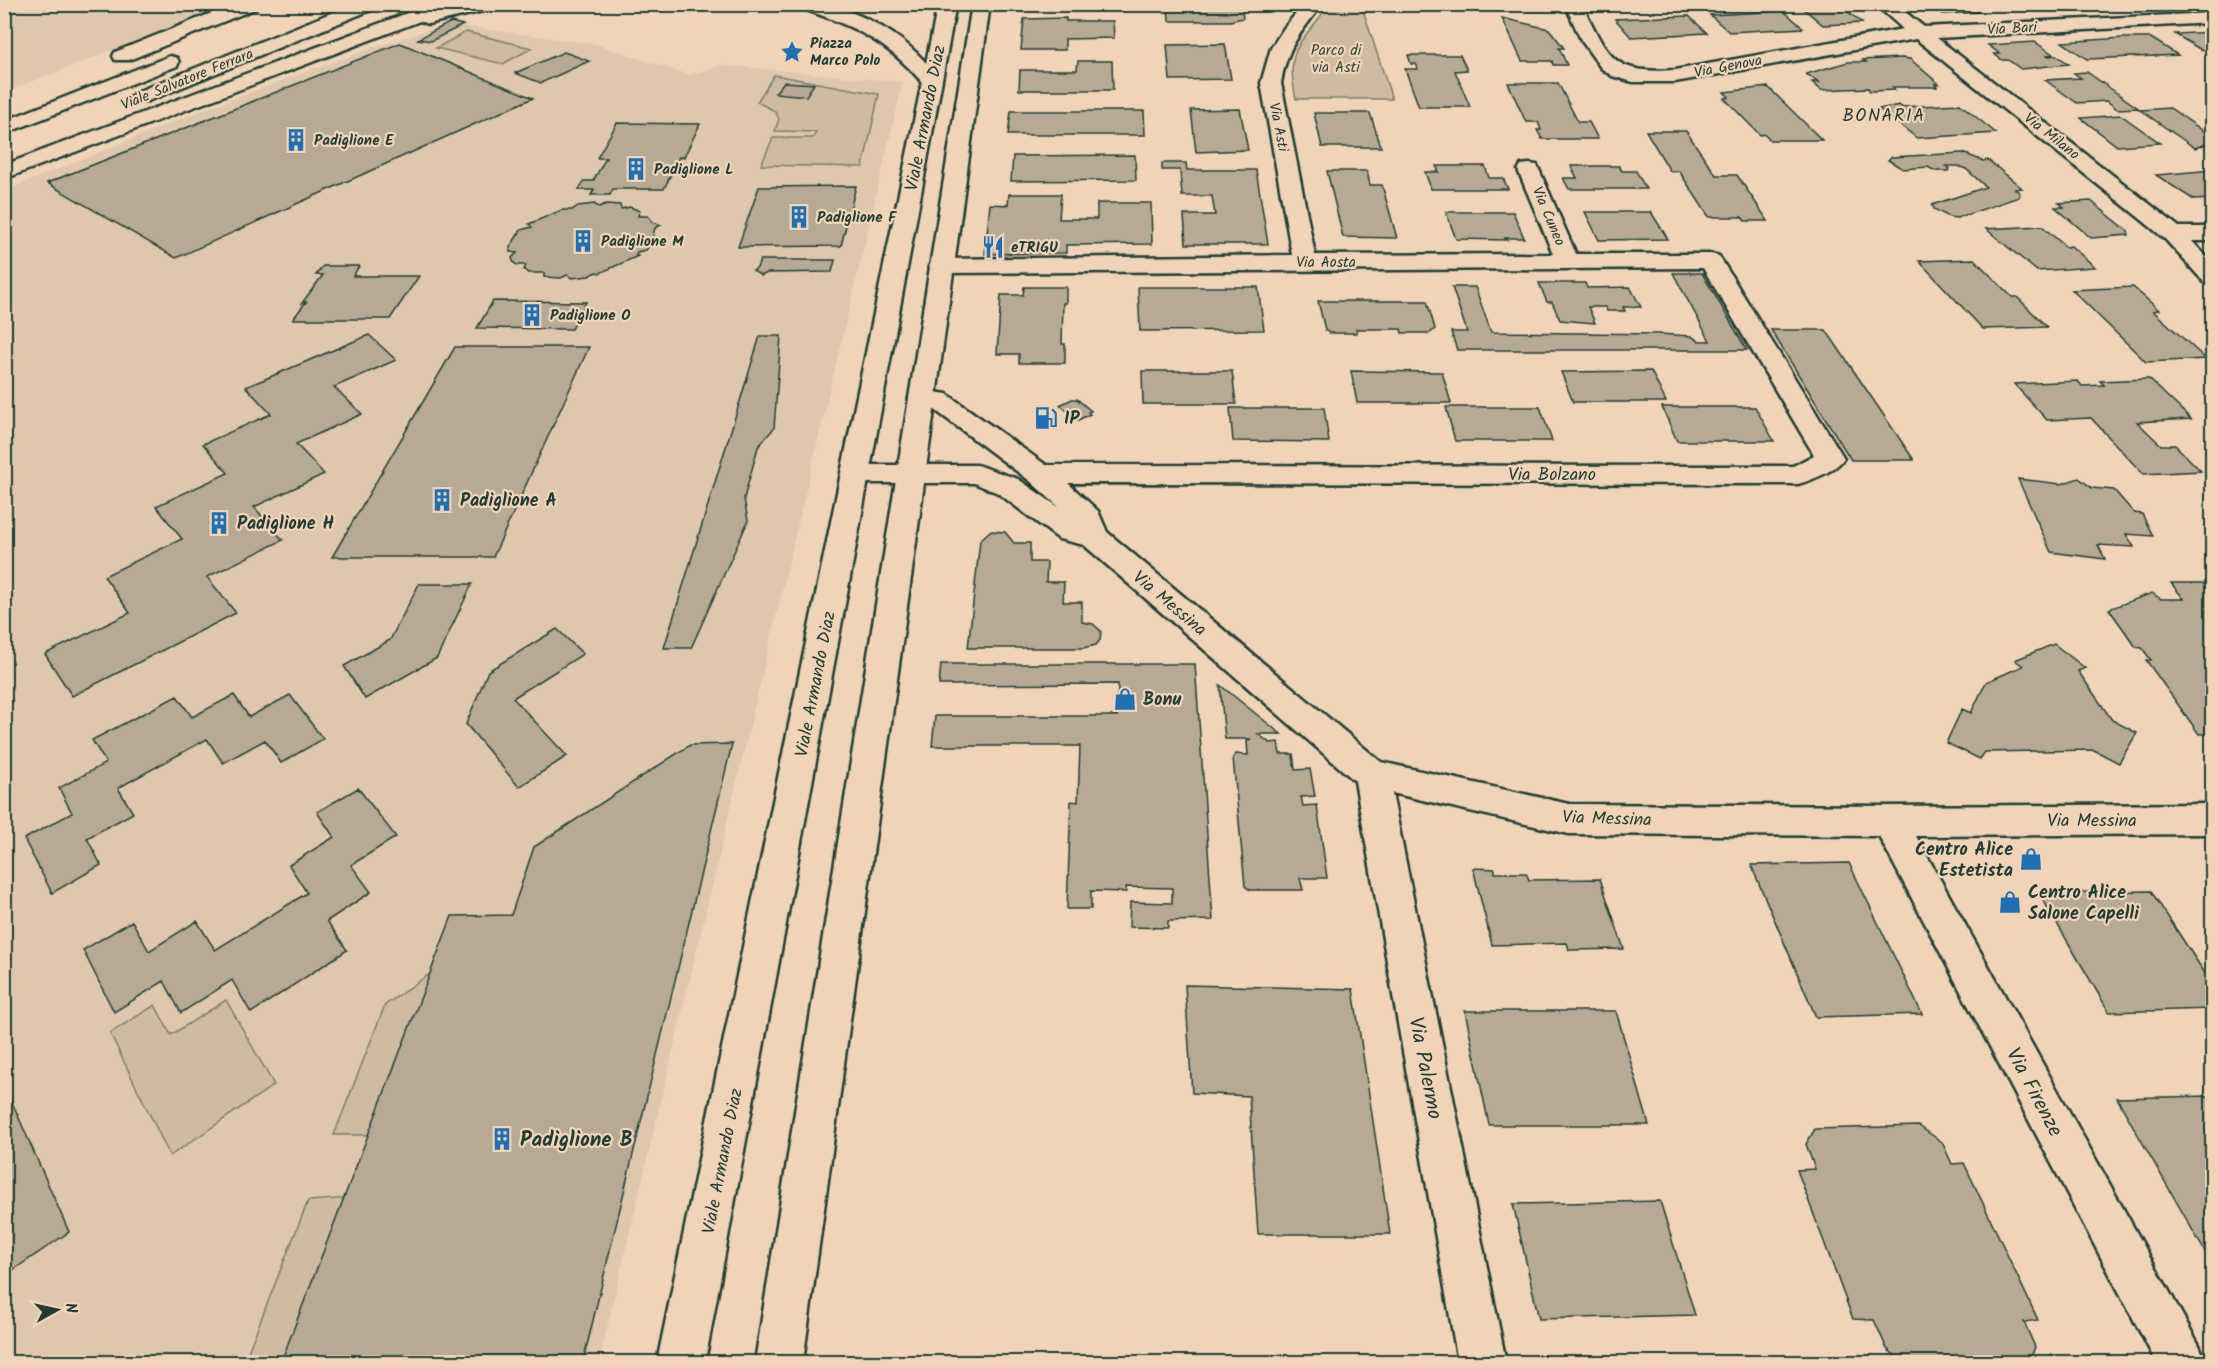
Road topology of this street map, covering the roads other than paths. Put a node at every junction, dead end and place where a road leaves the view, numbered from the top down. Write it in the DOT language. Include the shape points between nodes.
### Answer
graph roads {
  1 [pos="251,4"];
  2 [pos="370,4"];
  3 [pos="448,4"];
  4 [pos="489,4"];
  5 [pos="806,4"];
  6 [pos="947,4"];
  7 [pos="981,4"];
  8 [pos="1314,4"];
  9 [pos="1572,4"];
  10 [pos="1883,4"];
  11 [pos="2212,18"];
  12 [pos="1920,33"];
  13 [pos="360,38"];
  14 [pos="187,55"];
  15 [pos="101,65"];
  16 [pos="932,81"];
  17 [pos="126,103"];
  18 [pos="86,121"];
  19 [pos="4,126"];
  20 [pos="78,145"];
  21 [pos="4,157"];
  22 [pos="1529,170"];
  23 [pos="4,172"];
  24 [pos="4,179"];
  25 [pos="2173,234"];
  26 [pos="2212,234"];
  27 [pos="1711,261"];
  28 [pos="1305,262"];
  29 [pos="1568,262"];
  30 [pos="941,266"];
  31 [pos="2212,277"];
  32 [pos="922,398"];
  33 [pos="856,474"];
  34 [pos="910,474"];
  35 [pos="1040,474"];
  36 [pos="1093,537"];
  37 [pos="1371,774"];
  38 [pos="2212,819"];
  39 [pos="1889,821"];
  40 [pos="681,1362"];
  41 [pos="779,1362"];
  42 [pos="1482,1362"];
  43 [pos="2182,1362"];
  1 -- 15 [label="main road"];
  2 -- 17 [label="main road, Viale Salvatore Ferrara"];
  3 -- 13 [label="main road"];
  4 -- 13 [label="main road"];
  5 -- 16 [label="main road" via="874,30 907,54"];
  6 -- 16 [label="main road, Viale Armando Diaz"];
  7 -- 30 [label="main road, Viale Armando Diaz"];
  8 -- 28 [label="main road, Via Asti" via="1283,39 1271,83"];
  9 -- 12 [label="main road, Via Genova" via="1605,64 1617,72 1648,78"];
  10 -- 12 [label="main road, Via Milano"];
  11 -- 12 [label="main road, Via Bari"];
  12 -- 25 [label="main road, Via Milano"];
  13 -- 20 [label="main road"];
  14 -- 19 [label="main road, Viale Salvatore Ferrara"];
  16 -- 33 [label="main road, Viale Armando Diaz"];
  18 -- 21 [label="main road"];
  20 -- 23 [label="main road"];
  20 -- 24 [label="main road"];
  22 -- 29 [label="main road, Via Cuneo"];
  25 -- 26 [label="main road"];
  25 -- 31 [label="main road, Via Milano"];
  27 -- 29 [label="main road, Via Aosta"];
  27 -- 35 [label="main road, Via Bolzano" via="1830,458 1798,475"];
  28 -- 29 [label="main road, Via Aosta"];
  28 -- 30 [label="main road, Via Aosta"];
  30 -- 32 [label="main road, Viale Armando Diaz"];
  32 -- 34 [label="main road, Viale Armando Diaz"];
  32 -- 35 [label="main road, Via Messina" via="938,400"];
  33 -- 34 [label="main road, Via Messina"];
  33 -- 40 [label="main road, Viale Armando Diaz"];
  34 -- 36 [label="main road, Via Messina" via="977,474 1008,486 1069,532"];
  34 -- 41 [label="main road, Viale Armando Diaz"];
  35 -- 36 [label="main road, Via Messina" via="1088,518"];
  36 -- 37 [label="main road, Via Messina"];
  37 -- 39 [label="main road, Via Messina" via="1569,819"];
  37 -- 42 [label="main road, Via Palermo"];
  38 -- 39 [label="main road, Via Messina"];
  39 -- 43 [label="main road, Via Firenze"];
}
